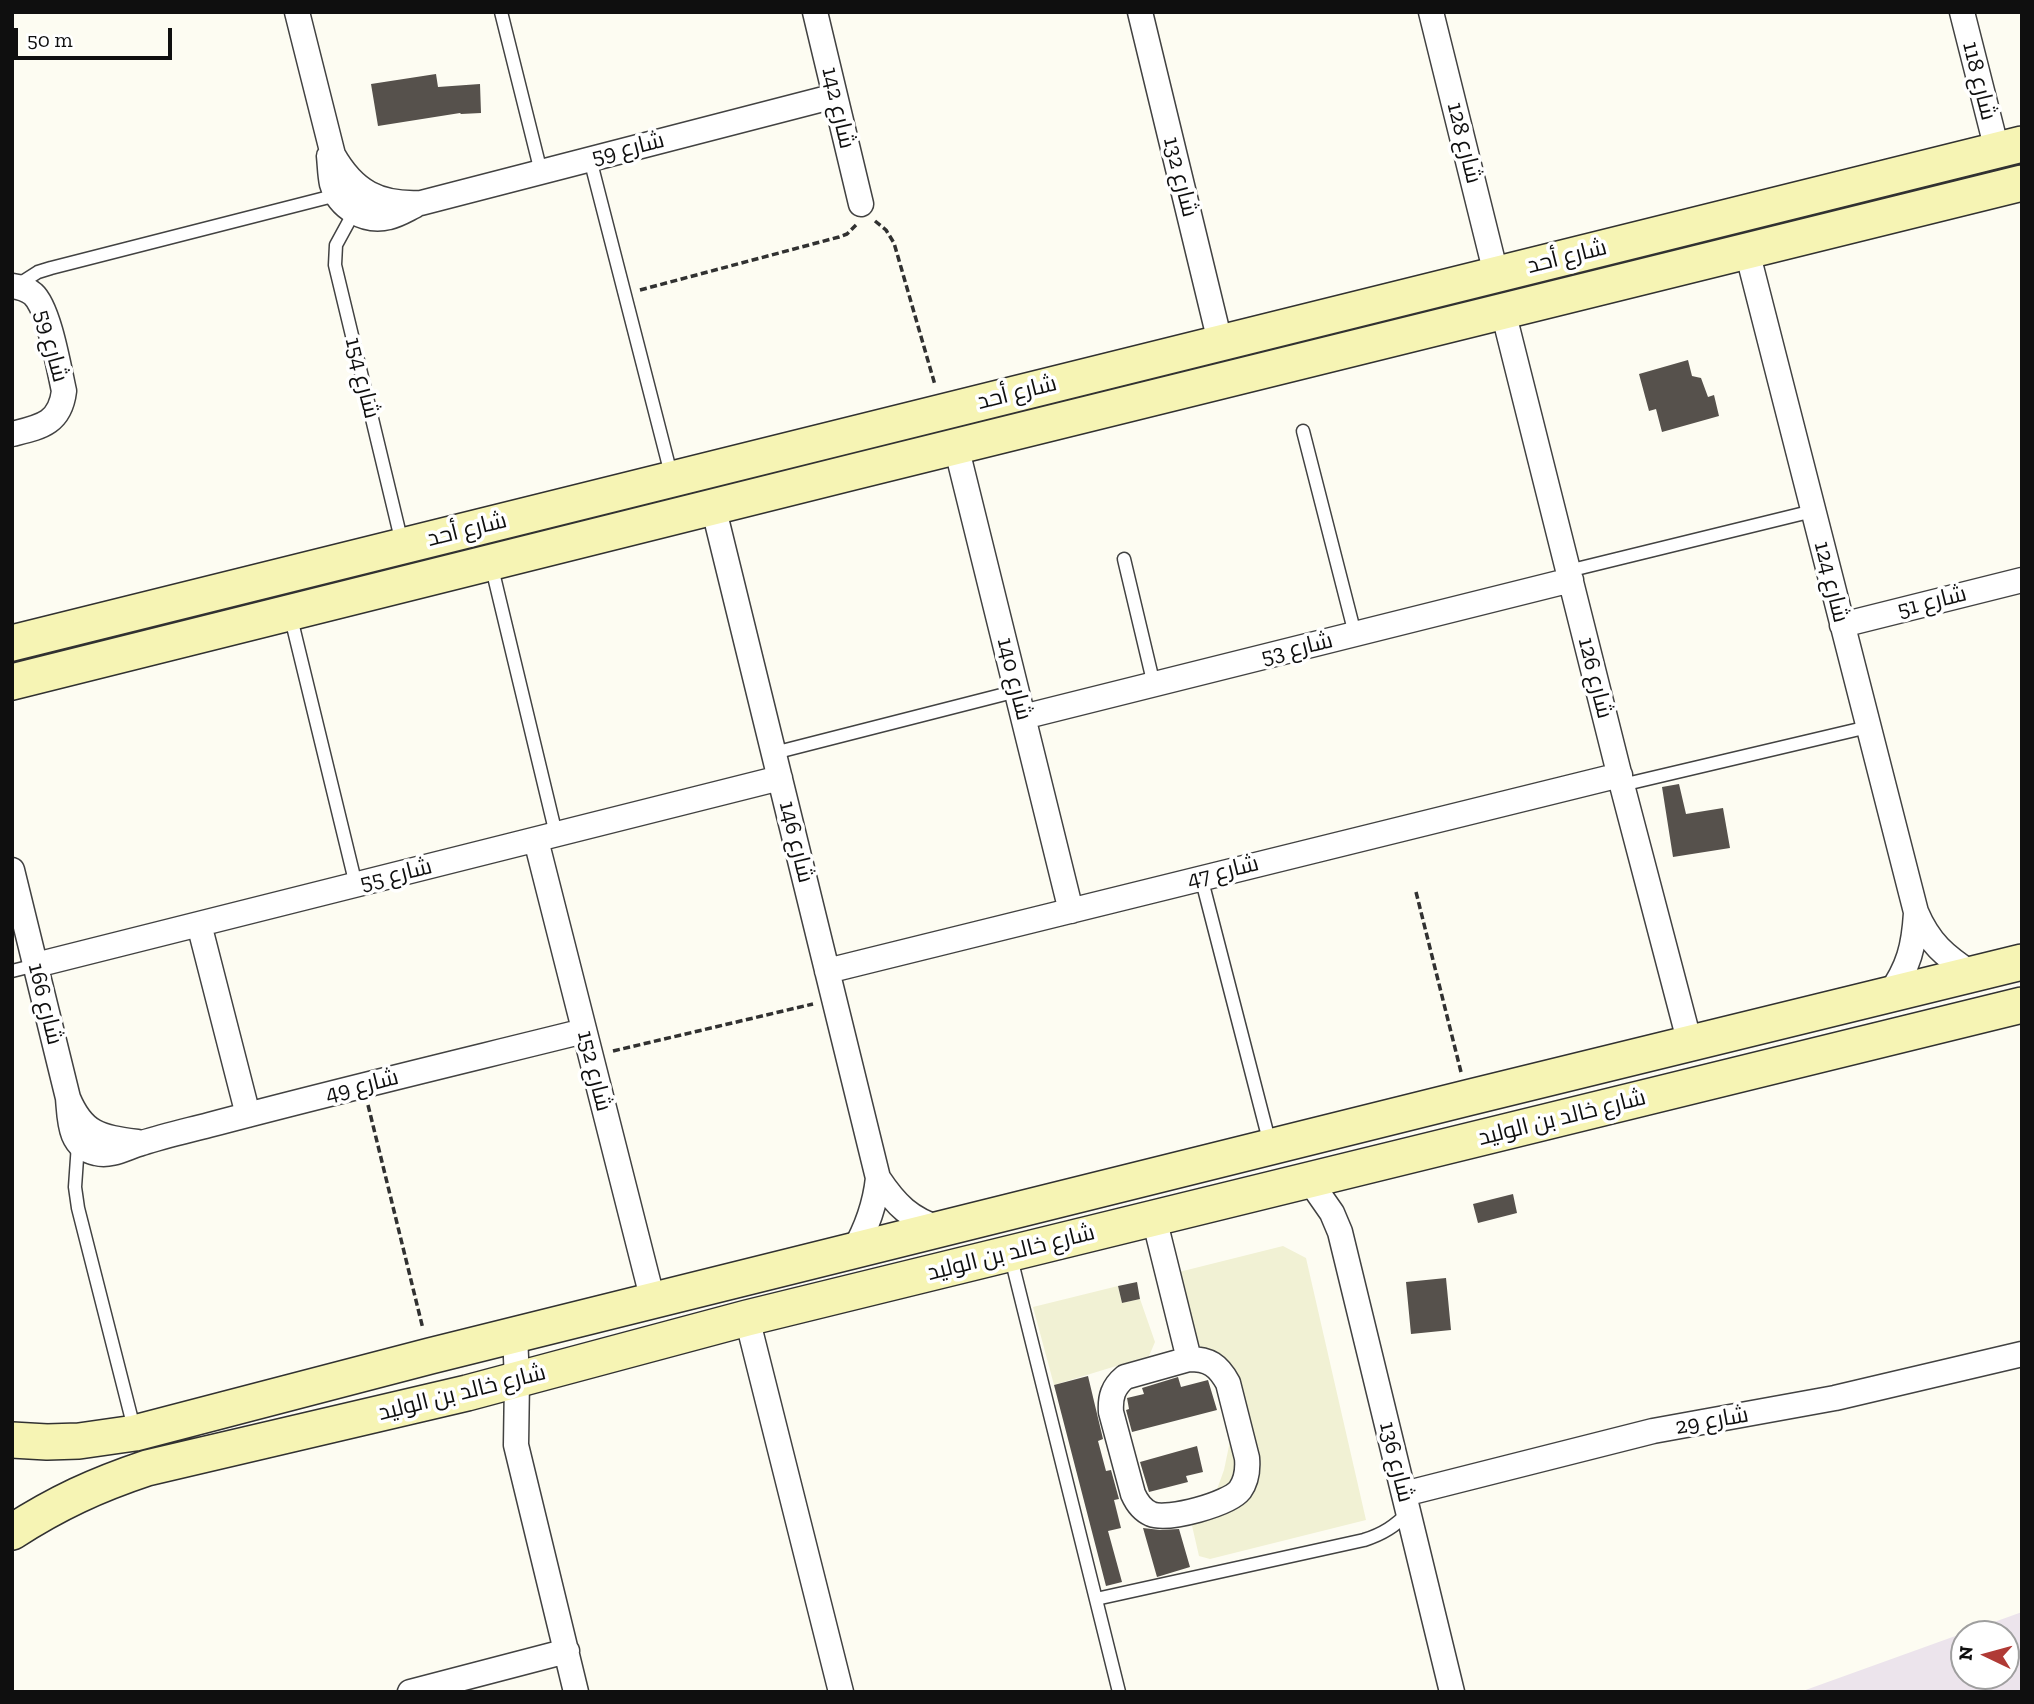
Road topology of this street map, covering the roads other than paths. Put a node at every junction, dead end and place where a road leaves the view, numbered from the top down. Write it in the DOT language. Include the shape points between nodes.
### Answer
graph roads {
  1 [pos="297,12"];
  2 [pos="501,12"];
  3 [pos="815,12"];
  4 [pos="1139,12"];
  5 [pos="1431,12"];
  6 [pos="1962,12"];
  7 [pos="835,96"];
  8 [pos="328,137"];
  9 [pos="2009,147"];
  10 [pos="590,159"];
  11 [pos="541,172"];
  12 [pos="2022,183"];
  13 [pos="421,203"];
  14 [pos="346,204"];
  15 [pos="861,208"];
  16 [pos="1747,251"];
  17 [pos="1496,274"];
  18 [pos="1461,284"];
  19 [pos="14,291"];
  20 [pos="1503,311"];
  21 [pos="1470,320"];
  22 [pos="1220,342"];
  23 [pos="15,429"];
  24 [pos="1303,431"];
  25 [pos="840,437"];
  26 [pos="956,446"];
  27 [pos="853,472"];
  28 [pos="673,479"];
  29 [pos="713,506"];
  30 [pos="1813,511"];
  31 [pos="391,549"];
  32 [pos="1124,559"];
  33 [pos="491,563"];
  34 [pos="1570,576"];
  35 [pos="2022,580"];
  36 [pos="389,589"];
  37 [pos="290,613"];
  38 [pos="1842,625"];
  39 [pos="1354,635"];
  40 [pos="12,643"];
  41 [pos="12,682"];
  42 [pos="1154,685"];
  43 [pos="1017,691"];
  44 [pos="1023,717"];
  45 [pos="1868,727"];
  46 [pos="774,753"];
  47 [pos="780,778"];
  48 [pos="1621,780"];
  49 [pos="546,837"];
  50 [pos="12,870"];
  51 [pos="1201,877"];
  52 [pos="356,885"];
  53 [pos="1071,911"];
  54 [pos="1916,912"];
  55 [pos="200,924"];
  56 [pos="2022,962"];
  57 [pos="24,968"];
  58 [pos="827,971"];
  59 [pos="1972,974"];
  60 [pos="1889,995"];
  61 [pos="2022,1005"];
  62 [pos="584,1031"];
  63 [pos="1690,1044"];
  64 [pos="68,1097"];
  65 [pos="1460,1100"];
  66 [pos="248,1115"];
  67 [pos="1398,1116"];
  68 [pos="1463,1142"];
  69 [pos="141,1143"];
  70 [pos="78,1144"];
  71 [pos="1271,1147"];
  72 [pos="1405,1157"];
  73 [pos="1346,1171"];
  74 [pos="878,1178"];
  75 [pos="1309,1180"];
  76 [pos="1154,1218"];
  77 [pos="941,1229"];
  78 [pos="1340,1232"];
  79 [pos="853,1252"];
  80 [pos="1010,1254"];
  81 [pos="653,1301"];
  82 [pos="747,1318"];
  83 [pos="515,1335"];
  84 [pos="2022,1354"];
  85 [pos="1189,1359"];
  86 [pos="517,1380"];
  87 [pos="135,1433"];
  88 [pos="12,1440"];
  89 [pos="1406,1503"];
  90 [pos="12,1532"];
  91 [pos="1096,1600"];
  92 [pos="567,1651"];
  93 [pos="410,1692"];
  94 [pos="576,1692"];
  95 [pos="841,1692"];
  96 [pos="1119,1692"];
  97 [pos="1452,1692"];
  1 -- 8 [label="street"];
  2 -- 11 [label="lane"];
  3 -- 7 [label="street, شارع 142"];
  4 -- 22 [label="street, شارع 132"];
  5 -- 17 [label="street, شارع 128"];
  6 -- 9 [label="street, شارع 118"];
  7 -- 10 [label="street, شارع 59"];
  7 -- 15 [label="street, شارع 142"];
  8 -- 13 [label="street, شارع 59" via="341,170 368,194 385,201"];
  8 -- 14 [label="street" via="332,183"];
  9 -- 17 [label="main road, شارع أحد"];
  10 -- 11 [label="street, شارع 59"];
  10 -- 28 [label="lane"];
  11 -- 13 [label="street, شارع 59"];
  12 -- 16 [label="main road, شارع أحد"];
  13 -- 14 [label="street, شارع 59" via="376,219"];
  14 -- 19 [label="lane" via="51,268"];
  14 -- 31 [label="lane, شارع 154" via="335,265"];
  16 -- 20 [label="main road, شارع أحد"];
  16 -- 30 [label="street, شارع 124"];
  17 -- 18 [label="main road, شارع أحد"];
  18 -- 21 [label="main road" via="1476,295 1476,313"];
  18 -- 22 [label="main road, شارع أحد"];
  19 -- 23 [label="street, شارع 59" via="31,312 49,350 52,380 50,398 40,414"];
  20 -- 21 [label="main road, شارع أحد"];
  20 -- 34 [label="street, شارع 126"];
  21 -- 26 [label="main road, شارع أحد"];
  22 -- 25 [label="main road, شارع أحد"];
  24 -- 39 [label="lane"];
  25 -- 27 [label="main road" via="835,455 844,469"];
  25 -- 28 [label="main road, شارع أحد"];
  26 -- 27 [label="main road, شارع أحد"];
  26 -- 43 [label="street, شارع 140"];
  27 -- 29 [label="main road, شارع أحد"];
  28 -- 31 [label="main road, شارع أحد"];
  29 -- 33 [label="main road, شارع أحد"];
  29 -- 46 [label="street, شارع 146"];
  30 -- 34 [label="lane"];
  30 -- 38 [label="street, شارع 124"];
  31 -- 36 [label="main road"];
  31 -- 40 [label="main road, شارع أحد"];
  32 -- 42 [label="lane"];
  33 -- 36 [label="main road, شارع أحد"];
  33 -- 49 [label="lane"];
  34 -- 39 [label="street, شارع 53"];
  34 -- 48 [label="street, شارع 126"];
  35 -- 38 [label="street, شارع 51"];
  36 -- 37 [label="main road, شارع أحد"];
  37 -- 41 [label="main road, شارع أحد"];
  37 -- 52 [label="lane"];
  38 -- 45 [label="street, شارع 124"];
  39 -- 42 [label="street, شارع 53"];
  42 -- 44 [label="street, شارع 53"];
  43 -- 44 [label="street, شارع 140"];
  43 -- 46 [label="lane"];
  44 -- 53 [label="street, شارع 140"];
  45 -- 48 [label="lane"];
  45 -- 54 [label="street, شارع 124"];
  46 -- 47 [label="street, شارع 146"];
  47 -- 49 [label="street, شارع 55"];
  47 -- 58 [label="street, شارع 146"];
  48 -- 51 [label="street, شارع 47"];
  48 -- 63 [label="street, شارع 126"];
  49 -- 52 [label="street, شارع 55"];
  49 -- 62 [label="street, شارع 152"];
  50 -- 57 [label="street, شارع 166"];
  51 -- 53 [label="street, شارع 47"];
  51 -- 71 [label="lane"];
  52 -- 55 [label="street, شارع 55"];
  53 -- 58 [label="street, شارع 47"];
  54 -- 59 [label="street, شارع 124" via="1937,948"];
  54 -- 60 [label="street, شارع 124" via="1910,957"];
  55 -- 57 [label="street, شارع 55"];
  55 -- 66 [label="street"];
  56 -- 59 [label="main road, شارع خالد بن الوليد"];
  57 -- 64 [label="street, شارع 166"];
  58 -- 74 [label="street, شارع 146"];
  59 -- 60 [label="main road, شارع خالد بن الوليد"];
  60 -- 63 [label="main road, شارع خالد بن الوليد"];
  61 -- 68 [label="main road, شارع خالد بن الوليد"];
  62 -- 66 [label="street, شارع 49"];
  62 -- 81 [label="street, شارع 152"];
  63 -- 65 [label="main road, شارع خالد بن الوليد"];
  64 -- 69 [label="street, شارع 166" via="92,1132"];
  64 -- 70 [label="street, شارع 166" via="70,1126"];
  65 -- 67 [label="main road, شارع خالد بن الوليد"];
  65 -- 68 [label="main road" via="1444,1117 1444,1126"];
  66 -- 69 [label="street, شارع 49"];
  67 -- 71 [label="main road, شارع خالد بن الوليد"];
  67 -- 72 [label="main road" via="1414,1134"];
  68 -- 72 [label="main road, شارع خالد بن الوليد"];
  69 -- 70 [label="street" via="103,1154"];
  70 -- 87 [label="lane" via="78,1208"];
  71 -- 77 [label="main road, شارع خالد بن الوليد"];
  72 -- 73 [label="main road, شارع خالد بن الوليد"];
  73 -- 75 [label="main road, شارع خالد بن الوليد"];
  73 -- 78 [label="street, شارع 136"];
  74 -- 77 [label="street, شارع 146" via="904,1211"];
  74 -- 79 [label="street, شارع 146" via="871,1217"];
  75 -- 76 [label="main road, شارع خالد بن الوليد"];
  75 -- 78 [label="street, شارع 136"];
  76 -- 80 [label="main road, شارع خالد بن الوليد"];
  76 -- 85 [label="street"];
  77 -- 79 [label="main road, شارع خالد بن الوليد"];
  78 -- 89 [label="street, شارع 136"];
  79 -- 81 [label="main road, شارع خالد بن الوليد"];
  80 -- 82 [label="main road, شارع خالد بن الوليد"];
  80 -- 91 [label="lane"];
  81 -- 83 [label="main road, شارع خالد بن الوليد"];
  82 -- 86 [label="main road, شارع خالد بن الوليد"];
  82 -- 95 [label="street"];
  83 -- 86 [label="street"];
  83 -- 87 [label="main road, شارع خالد بن الوليد"];
  84 -- 89 [label="street, شارع 29" via="1835,1398 1653,1431"];
  85 -- 85 [label="street" via="1125,1377 1117,1383 1110,1402 1137,1503 1162,1517 1232,1497 1248,1469 1228,1383 1213,1364"];
  86 -- 90 [label="main road, شارع خالد بن الوليد" via="147,1468 76,1494"];
  86 -- 92 [label="street" via="516,1445"];
  87 -- 88 [label="main road, شارع خالد بن الوليد" via="79,1441"];
  89 -- 91 [label="lane" via="1396,1525 1381,1535"];
  89 -- 97 [label="street, شارع 136"];
  91 -- 96 [label="lane"];
  92 -- 93 [label="street"];
  92 -- 94 [label="street"];
}
